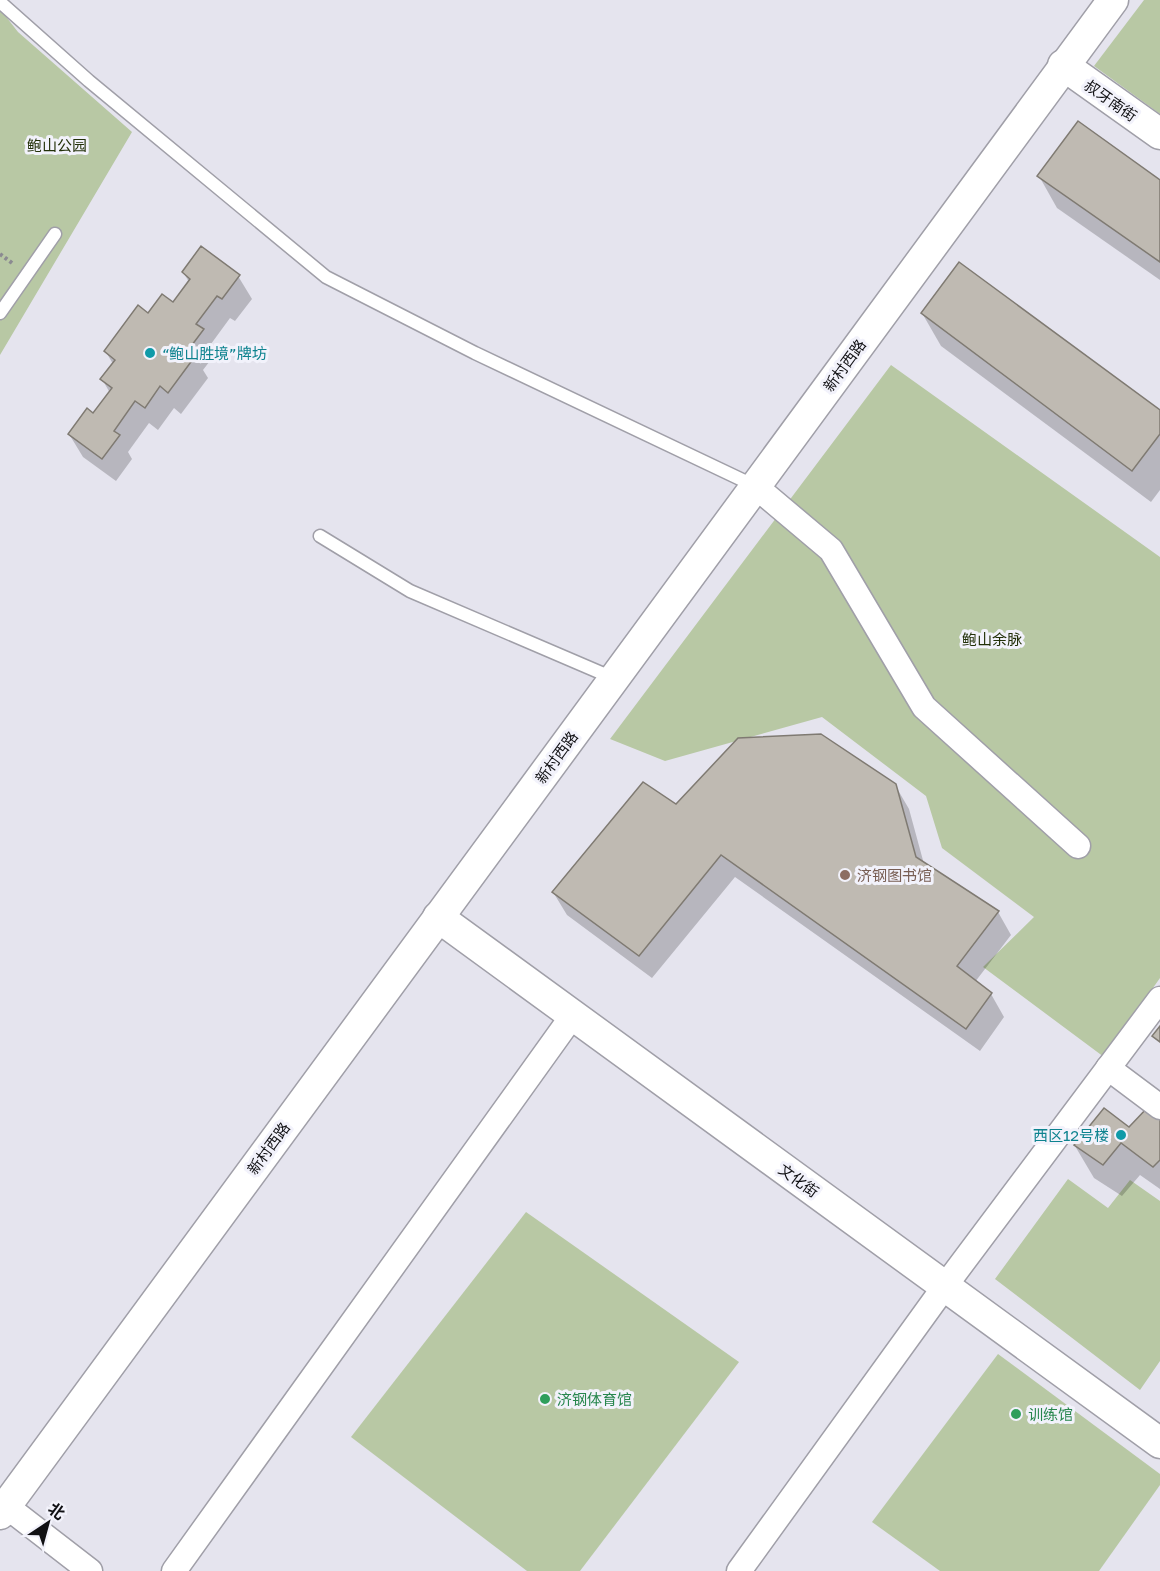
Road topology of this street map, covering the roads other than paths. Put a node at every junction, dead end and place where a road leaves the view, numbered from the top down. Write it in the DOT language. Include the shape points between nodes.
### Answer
graph roads {
  1 [pos="1113,0"];
  2 [pos="0,2"];
  3 [pos="1063,65"];
  4 [pos="1160,134"];
  5 [pos="55,234"];
  6 [pos="0,312"];
  7 [pos="755,486"];
  8 [pos="320,536"];
  9 [pos="614,678"];
  10 [pos="1078,846"];
  11 [pos="438,917"];
  12 [pos="1160,999"];
  13 [pos="573,1015"];
  14 [pos="1108,1068"];
  15 [pos="1160,1107"];
  16 [pos="945,1286"];
  17 [pos="1160,1443"];
  18 [pos="3,1510"];
  19 [pos="90,1571"];
  20 [pos="174,1571"];
  21 [pos="739,1571"];
  1 -- 3 [label="street, 新村西路"];
  2 -- 7 [label="lane" via="326,277 475,353"];
  3 -- 4 [label="street, 叔牙南街"];
  3 -- 7 [label="street, 新村西路"];
  5 -- 6 [label="lane"];
  7 -- 9 [label="street, 新村西路"];
  7 -- 10 [label="street" via="831,550 924,707"];
  8 -- 9 [label="lane" via="410,591"];
  9 -- 11 [label="street, 新村西路"];
  11 -- 13 [label="street, 文化街"];
  11 -- 18 [label="street, 新村西路"];
  12 -- 14 [label="street"];
  13 -- 16 [label="street, 文化街"];
  13 -- 20 [label="street"];
  14 -- 15 [label="street"];
  14 -- 16 [label="street"];
  16 -- 17 [label="street, 文化街"];
  16 -- 21 [label="street"];
  18 -- 19 [label="street"];
}
